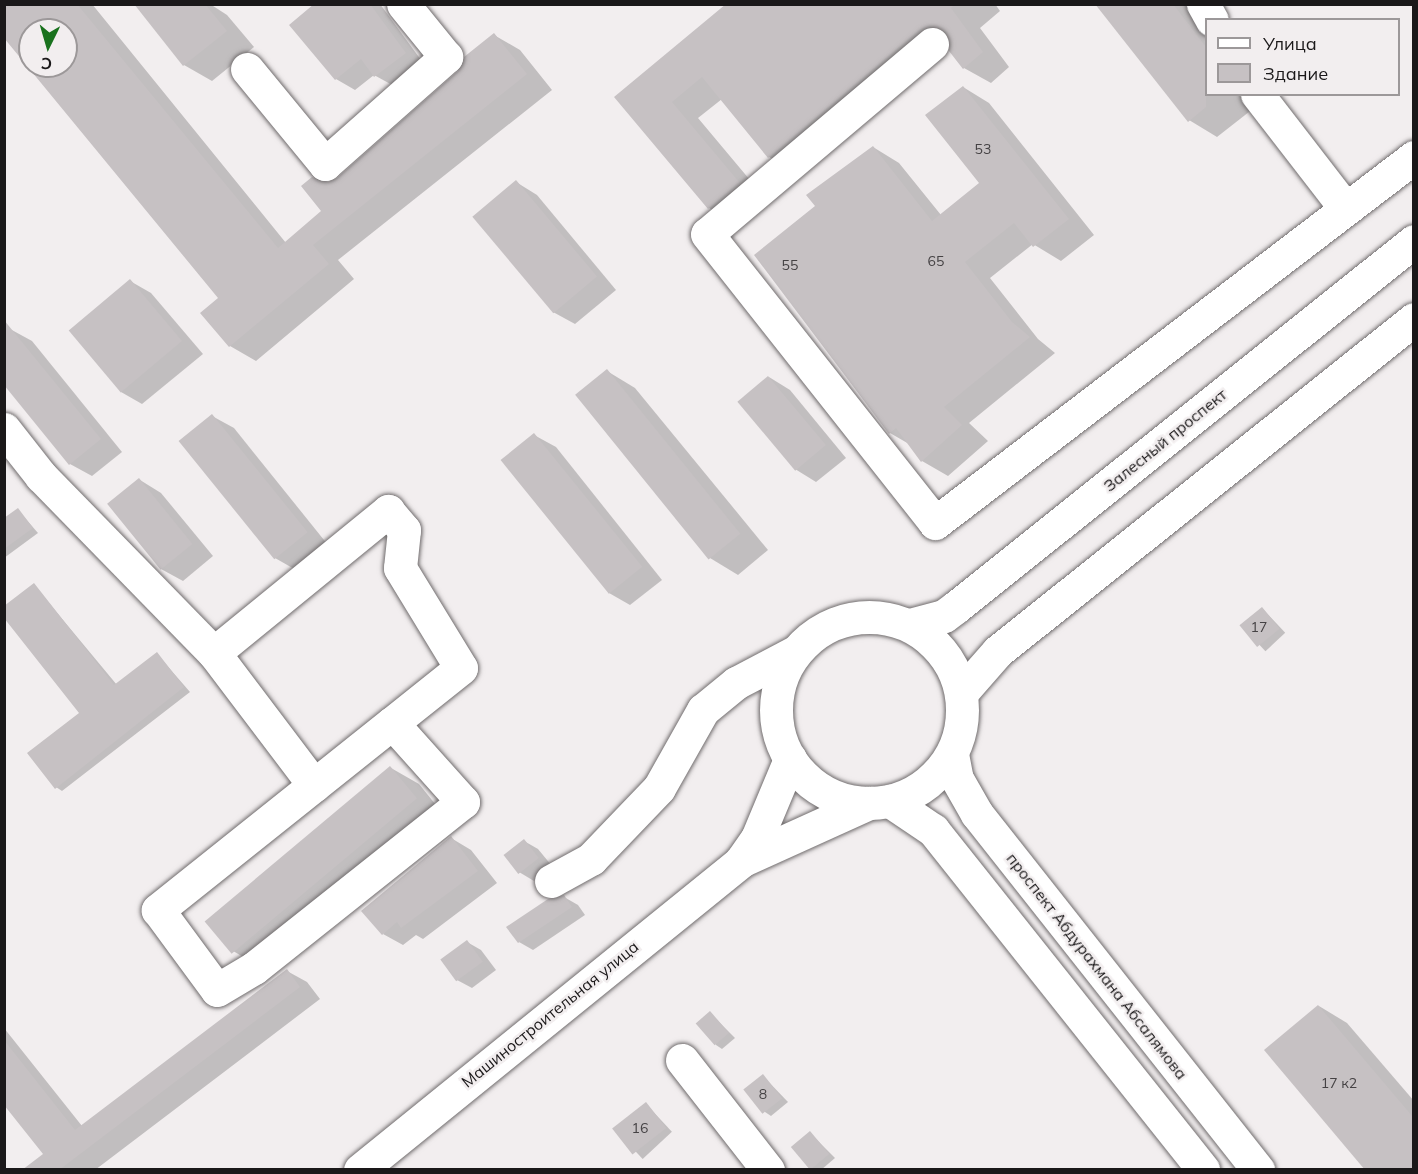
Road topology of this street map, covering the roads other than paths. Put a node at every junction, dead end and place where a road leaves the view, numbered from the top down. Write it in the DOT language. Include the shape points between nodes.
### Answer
graph roads {
  1 [pos="403,4"];
  2 [pos="1203,4"];
  3 [pos="1211,18"];
  4 [pos="932,44"];
  5 [pos="247,69"];
  6 [pos="1259,96"];
  7 [pos="1413,157"];
  8 [pos="1346,209"];
  9 [pos="1413,241"];
  10 [pos="1413,319"];
  11 [pos="18,457"];
  12 [pos="910,625"];
  13 [pos="795,652"];
  14 [pos="214,653"];
  15 [pos="962,692"];
  16 [pos="392,723"];
  17 [pos="952,754"];
  18 [pos="790,759"];
  19 [pos="314,785"];
  20 [pos="879,802"];
  21 [pos="741,861"];
  22 [pos="551,880"];
  23 [pos="682,1060"];
  24 [pos="360,1170"];
  25 [pos="768,1170"];
  26 [pos="1203,1170"];
  27 [pos="1258,1170"];
  1 -- 5 [label="street" via="446,57 325,164"];
  2 -- 3 [label="street"];
  4 -- 8 [label="street" via="707,234 935,523"];
  6 -- 8 [label="street"];
  7 -- 8 [label="street"];
  9 -- 12 [label="street, Залесный проспект" via="956,607 944,616"];
  10 -- 15 [label="street" via="998,651"];
  11 -- 14 [label="street"];
  12 -- 13 [label="street" via="879,616 848,618 818,631"];
  12 -- 15 [label="street" via="934,642 952,665"];
  13 -- 18 [label="street" via="781,677 775,705 778,733"];
  13 -- 22 [label="street" via="736,683 703,710 659,788 591,858"];
  14 -- 16 [label="street" via="388,511 404,530 400,568 461,668"];
  14 -- 19 [label="street"];
  15 -- 17 [label="street" via="960,734"];
  16 -- 19 [label="street"];
  16 -- 19 [label="street" via="463,802 254,968 217,990 158,910"];
  17 -- 20 [label="street" via="936,775 915,791"];
  17 -- 27 [label="street, проспект Абдурахмана Абсалямова" via="957,779 977,814"];
  18 -- 20 [label="street" via="808,781 826,793"];
  18 -- 21 [label="street, Машиностроительная улица" via="757,838"];
  20 -- 21 [label="street, Машиностроительная улица"];
  20 -- 26 [label="street" via="933,830"];
  21 -- 24 [label="street, Машиностроительная улица"];
  23 -- 25 [label="street"];
}
